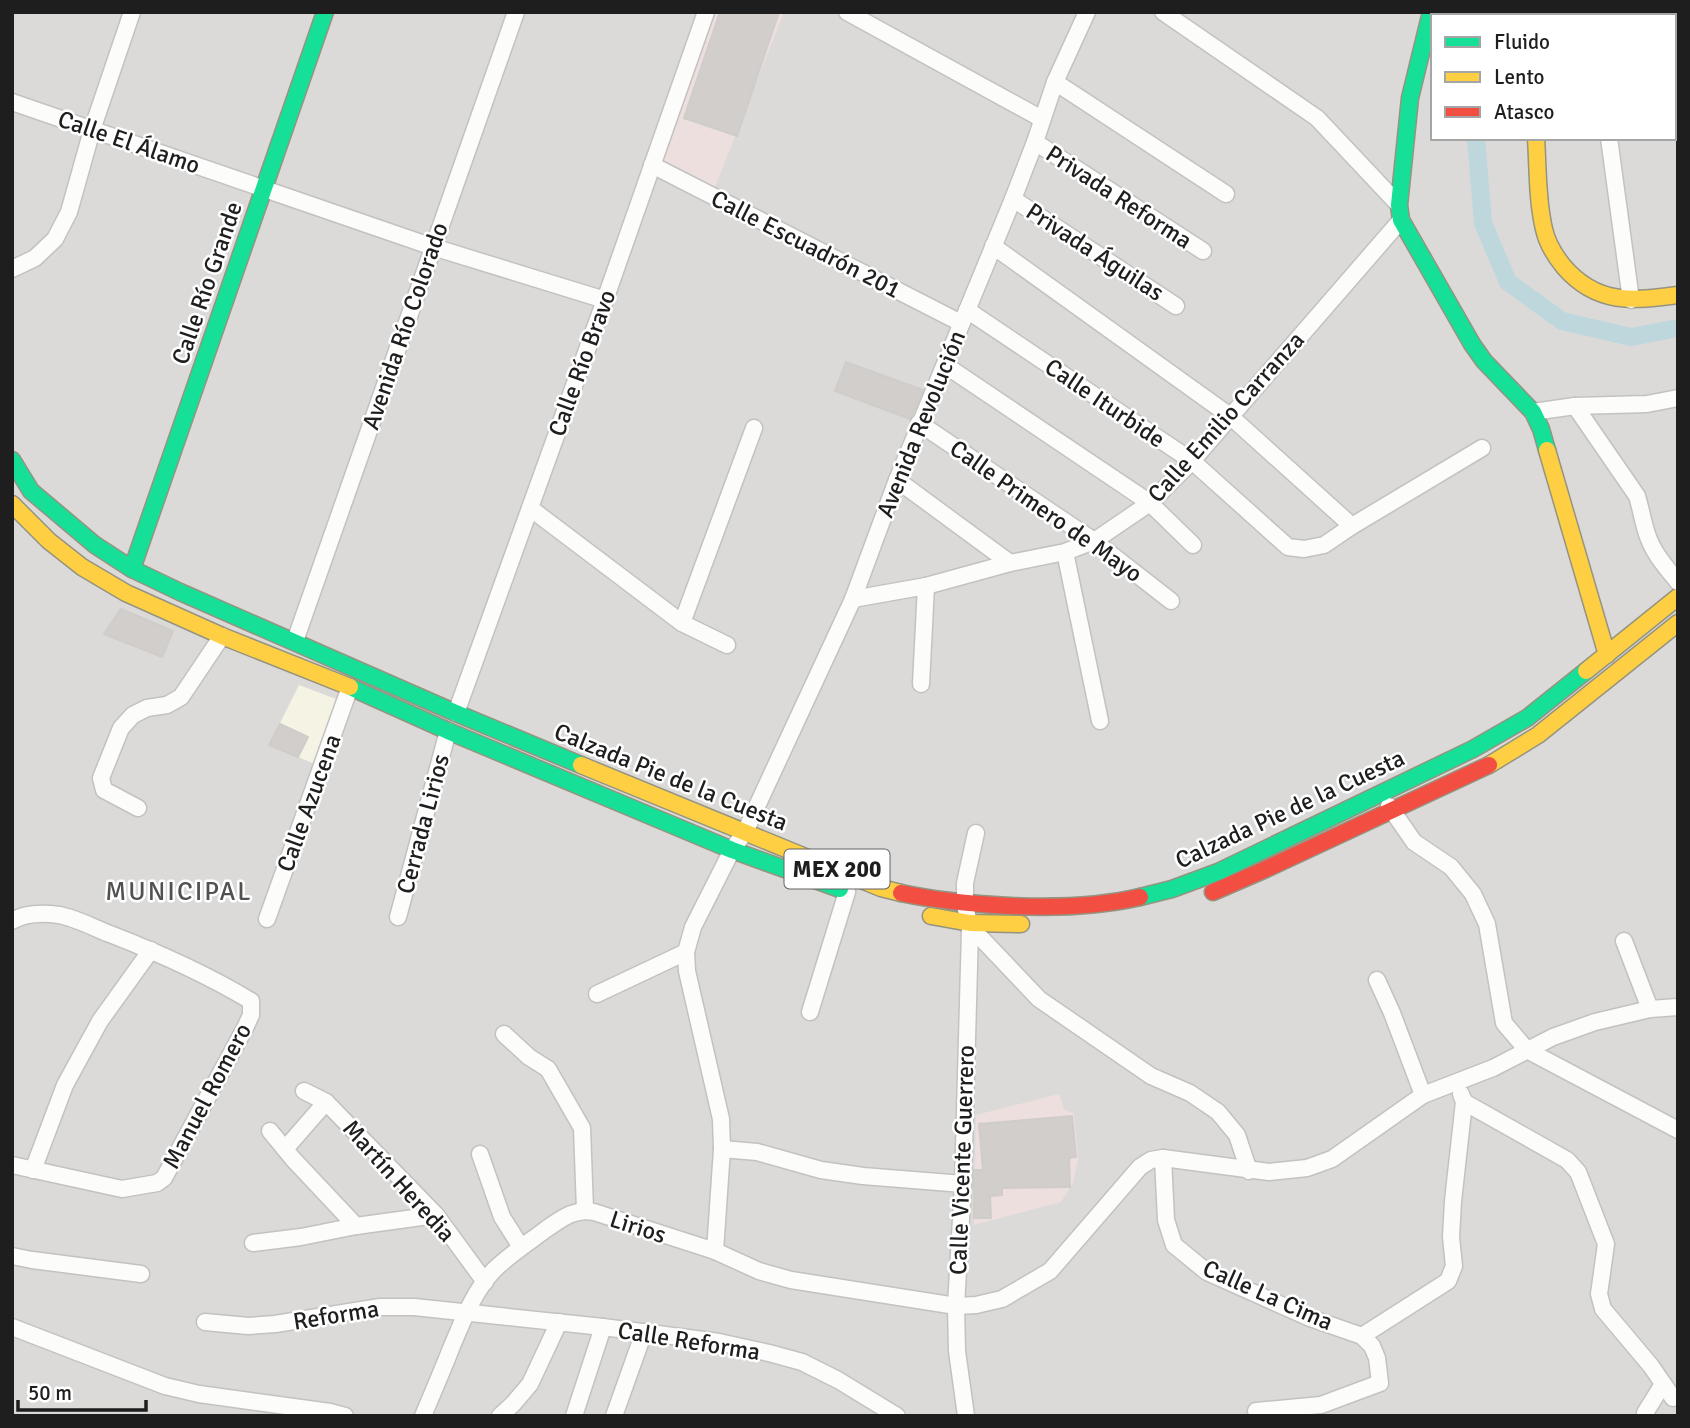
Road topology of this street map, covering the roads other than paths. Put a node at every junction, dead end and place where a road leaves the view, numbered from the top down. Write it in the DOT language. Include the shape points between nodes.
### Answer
graph roads {
  1 [pos="132,12"];
  2 [pos="325,12"];
  3 [pos="516,12"];
  4 [pos="706,12"];
  5 [pos="847,12"];
  6 [pos="1087,12"];
  7 [pos="1163,12"];
  8 [pos="1431,12"];
  9 [pos="1055,82"];
  10 [pos="12,102"];
  11 [pos="1042,119"];
  12 [pos="92,130"];
  13 [pos="1536,140"];
  14 [pos="1609,140"];
  15 [pos="1035,142"];
  16 [pos="652,165"];
  17 [pos="264,189"];
  18 [pos="1226,194"];
  19 [pos="1013,199"];
  20 [pos="1400,213"];
  21 [pos="993,246"];
  22 [pos="433,247"];
  23 [pos="1203,251"];
  24 [pos="12,269"];
  25 [pos="1678,295"];
  26 [pos="605,300"];
  27 [pos="1631,300"];
  28 [pos="1176,306"];
  29 [pos="964,317"];
  30 [pos="945,365"];
  31 [pos="1678,398"];
  32 [pos="1575,406"];
  33 [pos="1533,412"];
  34 [pos="1230,416"];
  35 [pos="919,423"];
  36 [pos="754,428"];
  37 [pos="1482,448"];
  38 [pos="12,460"];
  39 [pos="1192,461"];
  40 [pos="897,480"];
  41 [pos="30,491"];
  42 [pos="1150,503"];
  43 [pos="12,504"];
  44 [pos="530,508"];
  45 [pos="1352,526"];
  46 [pos="1094,541"];
  47 [pos="1193,545"];
  48 [pos="1065,552"];
  49 [pos="1010,563"];
  50 [pos="132,569"];
  51 [pos="1678,582"];
  52 [pos="926,586"];
  53 [pos="1678,597"];
  54 [pos="853,599"];
  55 [pos="1171,601"];
  56 [pos="682,623"];
  57 [pos="1678,623"];
  58 [pos="222,636"];
  59 [pos="295,641"];
  60 [pos="727,645"];
  61 [pos="1607,655"];
  62 [pos="921,684"];
  63 [pos="350,687"];
  64 [pos="456,713"];
  65 [pos="1100,721"];
  66 [pos="448,731"];
  67 [pos="1382,792"];
  68 [pos="138,808"];
  69 [pos="1392,811"];
  70 [pos="745,832"];
  71 [pos="976,833"];
  72 [pos="732,850"];
  73 [pos="1258,853"];
  74 [pos="1266,869"];
  75 [pos="847,892"];
  76 [pos="1202,896"];
  77 [pos="965,904"];
  78 [pos="398,917"];
  79 [pos="267,919"];
  80 [pos="12,921"];
  81 [pos="1037,925"];
  82 [pos="970,926"];
  83 [pos="1624,941"];
  84 [pos="151,950"];
  85 [pos="686,952"];
  86 [pos="1377,980"];
  87 [pos="597,995"];
  88 [pos="1678,1007"];
  89 [pos="1650,1009"];
  90 [pos="810,1012"];
  91 [pos="504,1034"];
  92 [pos="1527,1050"];
  93 [pos="1457,1082"];
  94 [pos="304,1091"];
  95 [pos="1423,1094"];
  96 [pos="326,1102"];
  97 [pos="1464,1102"];
  98 [pos="1678,1130"];
  99 [pos="270,1131"];
  100 [pos="285,1149"];
  101 [pos="722,1149"];
  102 [pos="481,1154"];
  103 [pos="1163,1158"];
  104 [pos="12,1165"];
  105 [pos="33,1170"];
  106 [pos="1249,1171"];
  107 [pos="963,1184"];
  108 [pos="585,1210"];
  109 [pos="436,1215"];
  110 [pos="356,1226"];
  111 [pos="253,1243"];
  112 [pos="521,1247"];
  113 [pos="715,1251"];
  114 [pos="12,1256"];
  115 [pos="141,1274"];
  116 [pos="485,1282"];
  117 [pos="956,1306"];
  118 [pos="467,1311"];
  119 [pos="205,1322"];
  120 [pos="558,1322"];
  121 [pos="12,1327"];
  122 [pos="603,1327"];
  123 [pos="644,1332"];
  124 [pos="1362,1336"];
  125 [pos="1256,1411"];
  126 [pos="1645,1413"];
  127 [pos="345,1416"];
  128 [pos="423,1416"];
  129 [pos="500,1416"];
  130 [pos="574,1416"];
  131 [pos="614,1416"];
  132 [pos="897,1416"];
  133 [pos="966,1416"];
  1 -- 12 [label="street"];
  2 -- 17 [label="main road, Calle Río Grande"];
  3 -- 22 [label="street, Avenida Río Colorado"];
  4 -- 16 [label="street, Calle Río Bravo"];
  5 -- 11 [label="street"];
  6 -- 9 [label="street, Avenida Revolución"];
  7 -- 20 [label="street" via="1317,118"];
  8 -- 20 [label="main road" via="1410,98"];
  9 -- 11 [label="street, Avenida Revolución"];
  9 -- 18 [label="street"];
  10 -- 12 [label="street, Calle El Álamo"];
  11 -- 15 [label="street, Avenida Revolución"];
  12 -- 17 [label="street, Calle El Álamo"];
  12 -- 24 [label="street" via="69,212 55,239 36,258"];
  13 -- 27 [label="main road" via="1543,226 1552,250 1570,275 1590,290 1612,299"];
  14 -- 27 [label="street"];
  15 -- 19 [label="street, Avenida Revolución"];
  15 -- 23 [label="street, Privada Reforma"];
  16 -- 26 [label="street, Calle Río Bravo"];
  16 -- 29 [label="street, Calle Escuadrón 201"];
  17 -- 22 [label="street, Calle El Álamo"];
  17 -- 50 [label="main road, Calle Río Grande"];
  19 -- 21 [label="street, Avenida Revolución"];
  19 -- 28 [label="street, Privada Águilas"];
  20 -- 33 [label="main road" via="1472,344"];
  20 -- 34 [label="street, Calle Emilio Carranza"];
  21 -- 29 [label="street, Avenida Revolución"];
  21 -- 34 [label="street"];
  22 -- 26 [label="street, Calle El Álamo"];
  22 -- 59 [label="street, Avenida Río Colorado"];
  25 -- 27 [label="main road"];
  26 -- 44 [label="street, Calle Río Bravo"];
  29 -- 30 [label="street, Avenida Revolución"];
  29 -- 39 [label="street, Calle Iturbide"];
  30 -- 35 [label="street, Avenida Revolución"];
  30 -- 42 [label="street"];
  31 -- 32 [label="street" via="1647,404"];
  32 -- 33 [label="street"];
  32 -- 51 [label="street" via="1637,496 1655,552"];
  33 -- 61 [label="main road"];
  34 -- 39 [label="street, Calle Emilio Carranza"];
  34 -- 45 [label="street"];
  35 -- 40 [label="street, Avenida Revolución"];
  35 -- 46 [label="street, Calle Primero de Mayo"];
  36 -- 56 [label="street"];
  37 -- 45 [label="street"];
  38 -- 41 [label="main road, Calzada Pie de la Cuesta / MEX 200"];
  39 -- 42 [label="street, Calle Emilio Carranza"];
  39 -- 45 [label="street, Calle Iturbide" via="1288,547 1324,545"];
  40 -- 49 [label="street"];
  40 -- 54 [label="street, Avenida Revolución"];
  41 -- 43 [label="street"];
  41 -- 50 [label="main road, Calzada Pie de la Cuesta / MEX 200"];
  42 -- 46 [label="street, Calle Emilio Carranza"];
  42 -- 47 [label="street"];
  43 -- 58 [label="main road, Calzada Pie de la Cuesta / MEX 200" via="82,567 125,593"];
  44 -- 56 [label="street"];
  44 -- 64 [label="street, Calle Río Bravo"];
  46 -- 48 [label="street, Calle Emilio Carranza"];
  46 -- 55 [label="street, Calle Primero de Mayo"];
  48 -- 49 [label="street, Calle Emilio Carranza"];
  48 -- 65 [label="street"];
  49 -- 52 [label="street, Calle Emilio Carranza"];
  50 -- 59 [label="main road, Calzada Pie de la Cuesta / MEX 200"];
  52 -- 54 [label="street, Calle Emilio Carranza"];
  52 -- 62 [label="street"];
  53 -- 61 [label="main road, Calzada Pie de la Cuesta / MEX 200"];
  54 -- 70 [label="street, Avenida Revolución"];
  56 -- 60 [label="street"];
  57 -- 69 [label="main road, Calzada Pie de la Cuesta" via="1538,735 1484,768"];
  58 -- 63 [label="main road, Calzada Pie de la Cuesta / MEX 200"];
  58 -- 68 [label="street" via="181,697 133,715 121,728 101,778 104,790"];
  59 -- 64 [label="main road, Calzada Pie de la Cuesta / MEX 200"];
  61 -- 67 [label="main road, Calzada Pie de la Cuesta / MEX 200" via="1527,718"];
  63 -- 66 [label="main road, Calzada Pie de la Cuesta / MEX 200"];
  63 -- 79 [label="street, Calle Azucena"];
  64 -- 70 [label="main road, Calzada Pie de la Cuesta / MEX 200"];
  66 -- 72 [label="main road, Calzada Pie de la Cuesta / MEX 200"];
  66 -- 78 [label="street, Cerrada Lirios"];
  67 -- 69 [label="street"];
  67 -- 73 [label="main road, Calzada Pie de la Cuesta / MEX 200"];
  69 -- 74 [label="main road, Calzada Pie de la Cuesta"];
  69 -- 92 [label="street" via="1414,842 1451,867 1473,894 1488,924 1504,1023"];
  70 -- 72 [label="street, Avenida Revolución"];
  70 -- 77 [label="main road, Calzada Pie de la Cuesta / MEX 200" via="881,888"];
  71 -- 77 [label="street, Calle Vicente Guerrero"];
  72 -- 75 [label="main road, Calzada Pie de la Cuesta / MEX 200"];
  72 -- 85 [label="street, Avenida Revolución" via="693,927"];
  73 -- 74 [label="main road"];
  73 -- 77 [label="main road, Calzada Pie de la Cuesta / MEX 200" via="1183,885 1127,900 1049,908"];
  74 -- 76 [label="main road, Calzada Pie de la Cuesta"];
  75 -- 82 [label="main road, Calzada Pie de la Cuesta / MEX 200"];
  75 -- 90 [label="street"];
  77 -- 82 [label="street, Calle Vicente Guerrero"];
  80 -- 84 [label="street, Manuel Romero" via="42,914 62,916"];
  81 -- 82 [label="main road, Calzada Pie de la Cuesta / MEX 200"];
  82 -- 106 [label="street" via="1039,999 1150,1076 1190,1093 1218,1112 1237,1135"];
  82 -- 107 [label="street, Calle Vicente Guerrero"];
  83 -- 89 [label="street"];
  84 -- 105 [label="street" via="100,1021 65,1085"];
  84 -- 105 [label="street, Manuel Romero" via="251,1001 251,1015 239,1040 164,1178 157,1183 122,1189"];
  85 -- 87 [label="street"];
  85 -- 101 [label="street" via="721,1119"];
  86 -- 95 [label="street"];
  88 -- 89 [label="street"];
  89 -- 92 [label="street" via="1595,1022"];
  91 -- 108 [label="street" via="548,1069 582,1128"];
  92 -- 93 [label="street"];
  92 -- 98 [label="street"];
  93 -- 95 [label="street"];
  93 -- 97 [label="street"];
  94 -- 96 [label="street, Martín Heredia"];
  95 -- 106 [label="street" via="1332,1159 1307,1168"];
  96 -- 100 [label="street"];
  96 -- 109 [label="street, Martín Heredia"];
  97 -- 124 [label="street" via="1453,1201 1454,1266 1448,1281"];
  97 -- 126 [label="street" via="1567,1160 1578,1172 1606,1244 1599,1294 1603,1309 1668,1391"];
  99 -- 100 [label="street"];
  100 -- 110 [label="street"];
  101 -- 107 [label="street" via="757,1152 821,1170"];
  101 -- 113 [label="street"];
  102 -- 112 [label="street" via="502,1217"];
  103 -- 106 [label="street"];
  103 -- 117 [label="street, Lirios" via="1140,1167 1050,1271 1002,1299"];
  103 -- 124 [label="street, Calle La Cima" via="1166,1220 1174,1245 1207,1272"];
  104 -- 105 [label="street, Manuel Romero"];
  107 -- 117 [label="street, Calle Vicente Guerrero"];
  108 -- 112 [label="street, Lirios" via="567,1215"];
  108 -- 113 [label="street, Lirios"];
  109 -- 110 [label="street"];
  109 -- 116 [label="street, Martín Heredia"];
  110 -- 111 [label="street"];
  112 -- 116 [label="street, Lirios"];
  113 -- 117 [label="street, Lirios" via="791,1280"];
  114 -- 115 [label="street"];
  116 -- 118 [label="street, Lirios"];
  117 -- 133 [label="street, Calle Vicente Guerrero"];
  118 -- 119 [label="street, Reforma" via="380,1307 275,1324"];
  118 -- 120 [label="street, Calle Reforma"];
  118 -- 128 [label="street, Lirios"];
  120 -- 122 [label="street, Calle Reforma"];
  120 -- 129 [label="street" via="530,1384"];
  121 -- 127 [label="street" via="165,1386"];
  122 -- 123 [label="street, Calle Reforma"];
  122 -- 130 [label="street"];
  123 -- 131 [label="street"];
  123 -- 132 [label="street, Calle Reforma" via="719,1342 802,1362"];
  124 -- 125 [label="street, Calle La Cima" via="1377,1358 1380,1383 1321,1405"];
}
